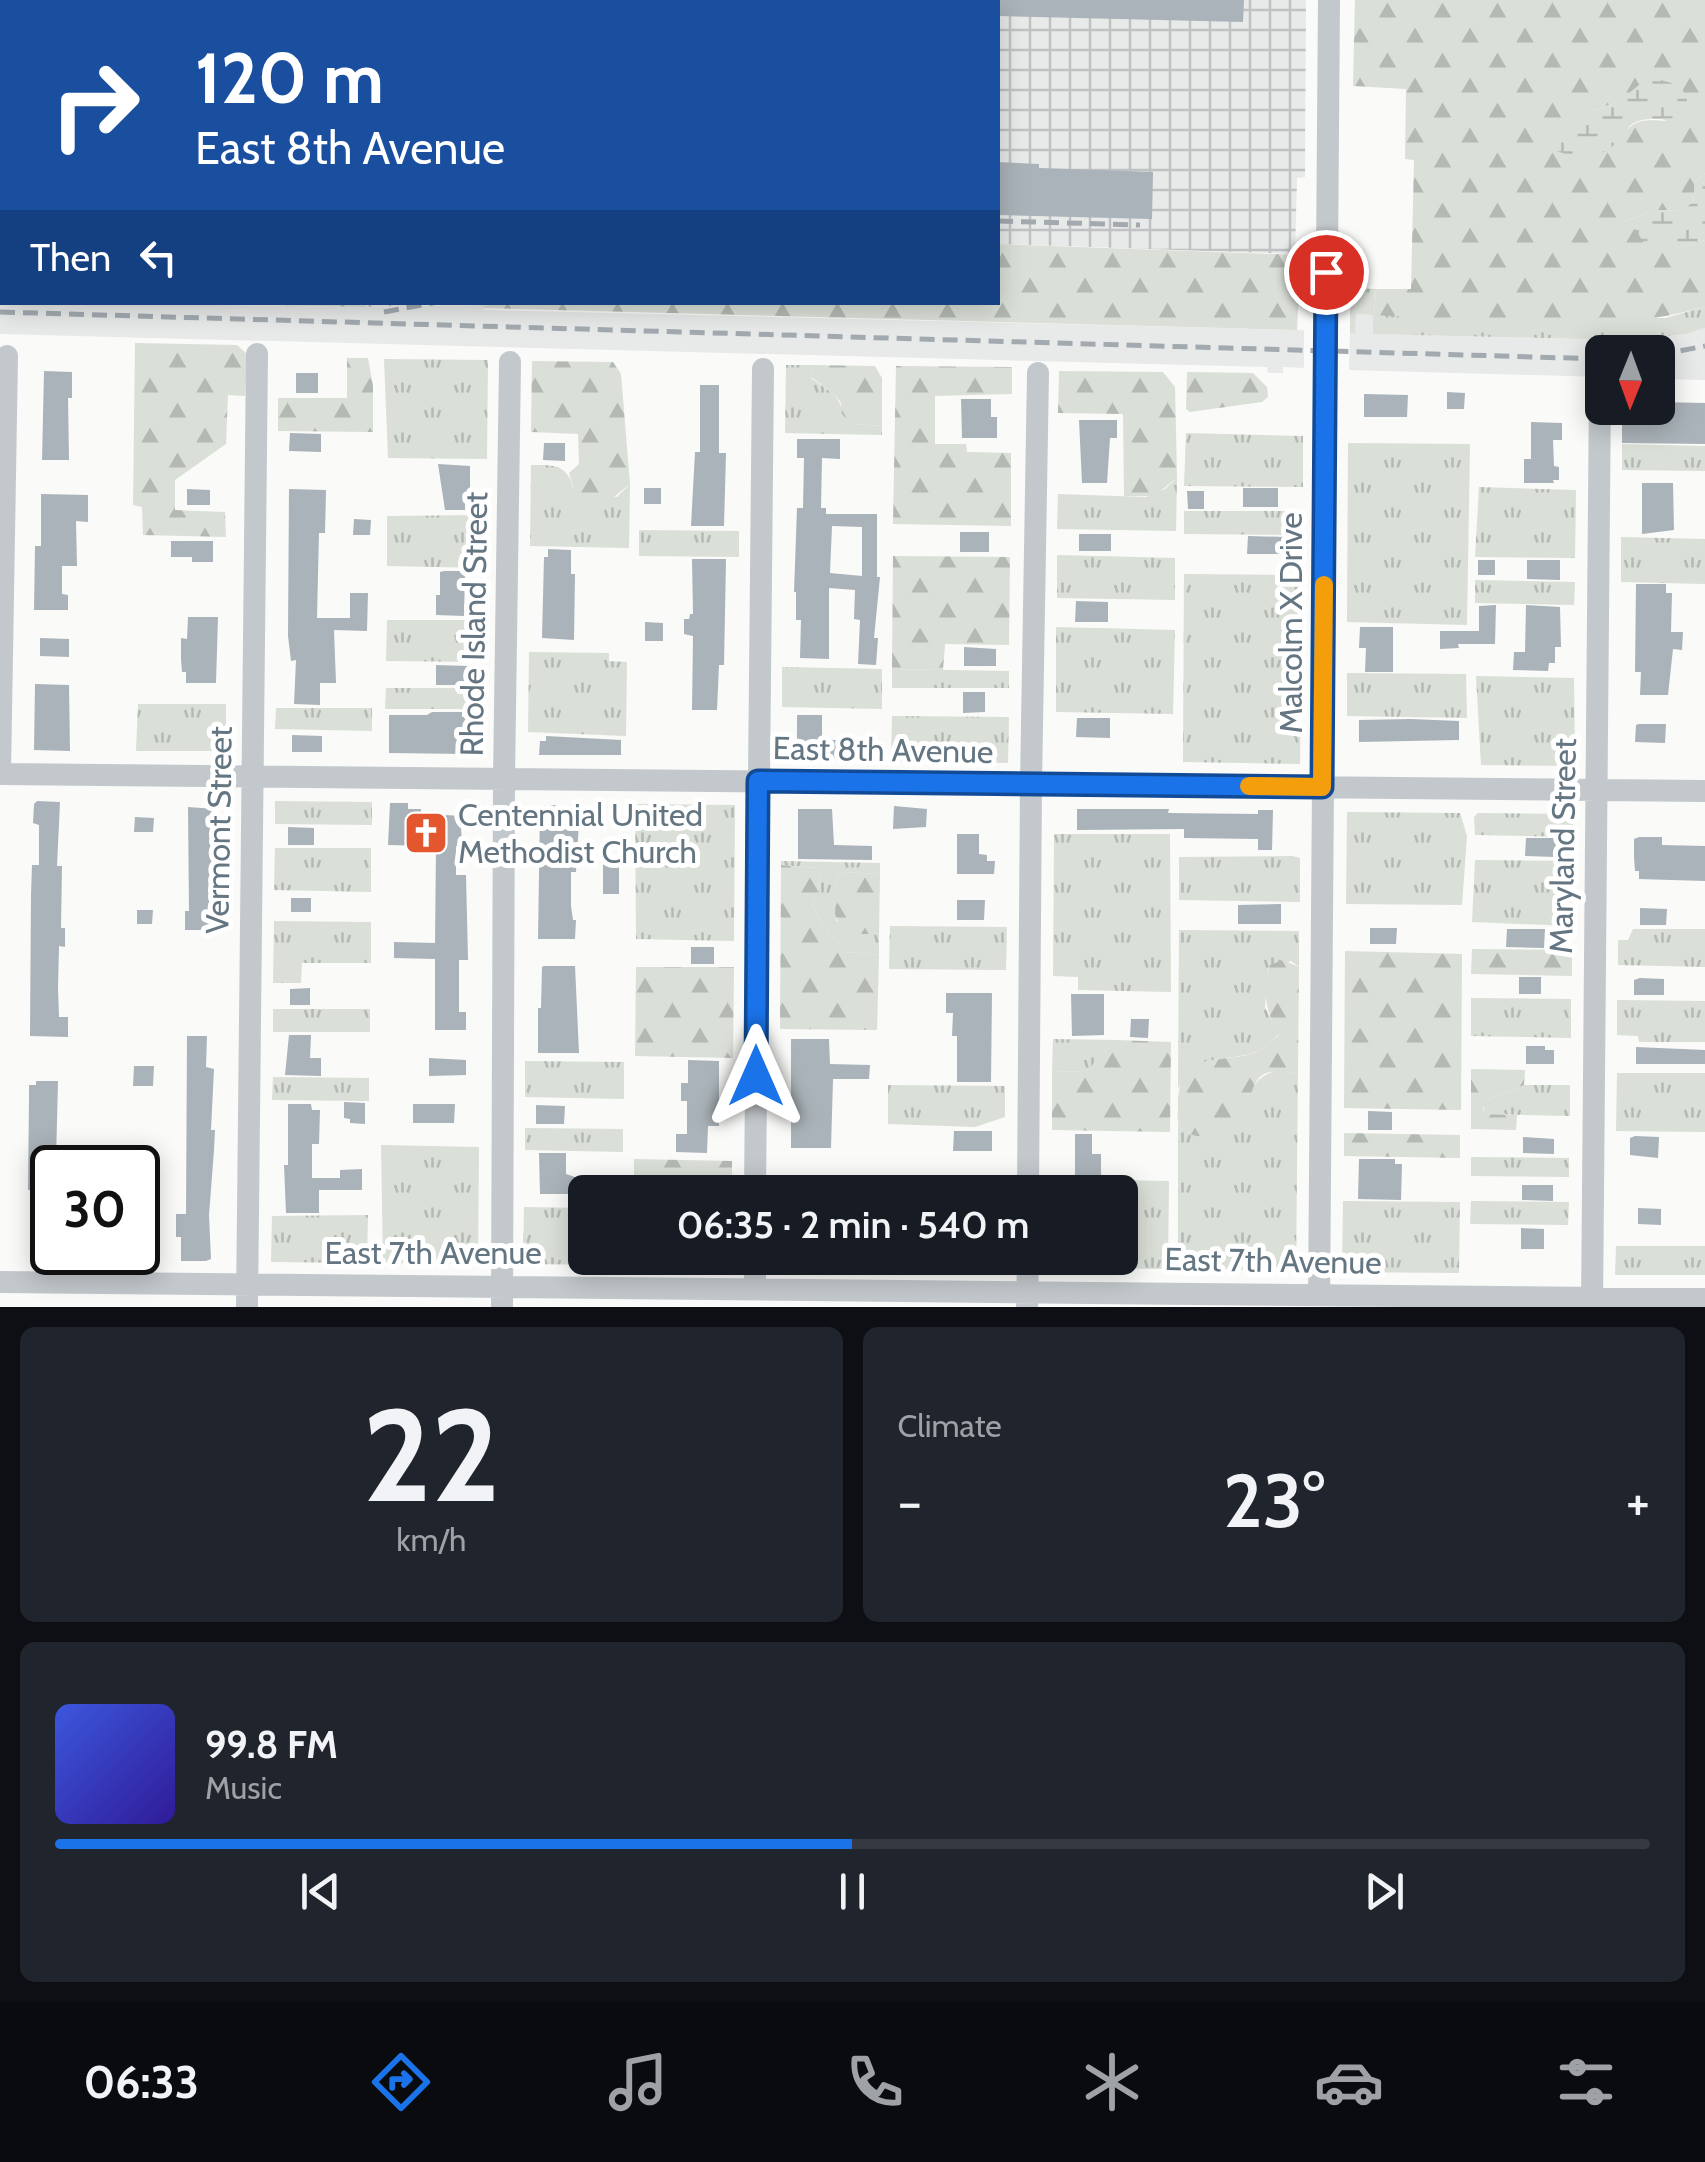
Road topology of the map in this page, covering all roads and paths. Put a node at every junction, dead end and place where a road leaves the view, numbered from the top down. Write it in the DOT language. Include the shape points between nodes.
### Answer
graph roads {
  1 [pos="1329,0"];
  2 [pos="257,354"];
  3 [pos="7,356"];
  4 [pos="510,362"];
  5 [pos="763,369"];
  6 [pos="1038,373"];
  7 [pos="1600,425"];
  8 [pos="0,774"];
  9 [pos="252,776"];
  10 [pos="504,779"];
  11 [pos="758,781"];
  12 [pos="1031,784"];
  13 [pos="1322,787"];
  14 [pos="1596,790"];
  15 [pos="1705,791"];
  16 [pos="755,1175"];
  17 [pos="1028,1175"];
  18 [pos="755,1275"];
  19 [pos="0,1282"];
  20 [pos="755,1289"];
  21 [pos="247,1296"];
  22 [pos="502,1296"];
  23 [pos="1028,1299"];
  24 [pos="1319,1300"];
  25 [pos="1705,1300"];
  26 [pos="1592,1302"];
  1 -- 13 [label="street, Malcolm X Drive"];
  2 -- 9 [label="street, Vermont Street"];
  3 -- 8 [label="street"];
  4 -- 10 [label="street, Rhode Island Street"];
  5 -- 11 [label="street"];
  6 -- 12 [label="street"];
  7 -- 14 [label="street, Maryland Street"];
  8 -- 9 [label="street, East 8th Avenue"];
  9 -- 10 [label="street, East 8th Avenue"];
  9 -- 21 [label="street, Vermont Street"];
  10 -- 11 [label="street, East 8th Avenue"];
  10 -- 22 [label="street, Rhode Island Street"];
  11 -- 12 [label="street, East 8th Avenue"];
  11 -- 16 [label="street"];
  12 -- 13 [label="street, East 8th Avenue"];
  12 -- 17 [label="street"];
  13 -- 14 [label="street, East 8th Avenue"];
  13 -- 24 [label="street, Malcolm X Drive"];
  14 -- 15 [label="street, East 8th Avenue"];
  14 -- 26 [label="street, Maryland Street"];
  18 -- 20 [label="street"];
  19 -- 21 [label="street, East 7th Avenue"];
  20 -- 22 [label="street, East 7th Avenue"];
  20 -- 23 [label="street, East 7th Avenue"];
  21 -- 22 [label="street, East 7th Avenue"];
  23 -- 24 [label="street, East 7th Avenue"];
  24 -- 26 [label="street, East 7th Avenue"];
  25 -- 26 [label="street, East 7th Avenue"];
}
